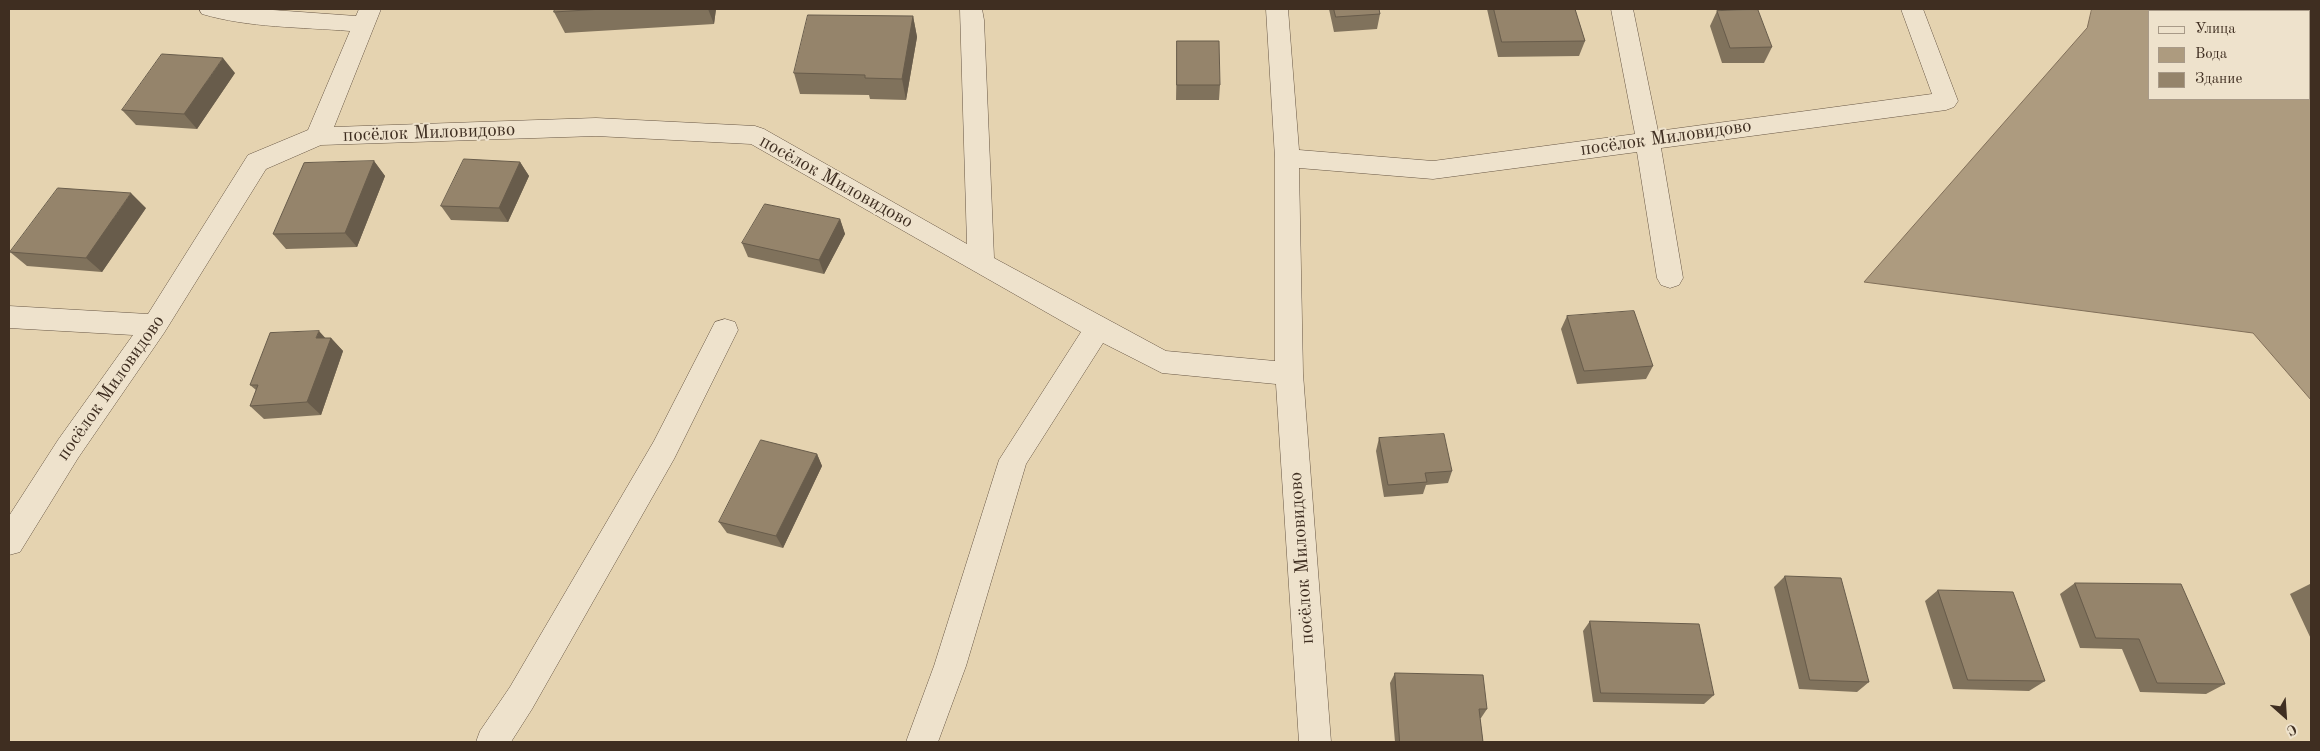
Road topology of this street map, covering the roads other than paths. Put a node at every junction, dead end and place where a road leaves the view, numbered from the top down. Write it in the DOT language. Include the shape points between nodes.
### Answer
graph roads {
  1 [pos="210,9"];
  2 [pos="971,9"];
  3 [pos="1277,9"];
  4 [pos="1622,9"];
  5 [pos="1912,9"];
  6 [pos="367,16"];
  7 [pos="318,136"];
  8 [pos="1648,141"];
  9 [pos="1287,158"];
  10 [pos="981,264"];
  11 [pos="1670,278"];
  12 [pos="9,317"];
  13 [pos="155,325"];
  14 [pos="1098,328"];
  15 [pos="724,330"];
  16 [pos="1289,374"];
  17 [pos="9,542"];
  18 [pos="492,742"];
  19 [pos="922,742"];
  20 [pos="1315,742"];
  1 -- 6 [label="street" via="252,16"];
  2 -- 10 [label="street"];
  3 -- 9 [label="street, посёлок Миловидово"];
  4 -- 8 [label="street"];
  5 -- 8 [label="street, посёлок Миловидово" via="1946,101"];
  6 -- 7 [label="street, посёлок Миловидово"];
  7 -- 10 [label="street, посёлок Миловидово" via="596,127 755,135"];
  7 -- 13 [label="street, посёлок Миловидово" via="257,162"];
  8 -- 9 [label="street, посёлок Миловидово" via="1433,170"];
  8 -- 11 [label="street"];
  9 -- 16 [label="street, посёлок Миловидово"];
  10 -- 14 [label="street, посёлок Миловидово"];
  12 -- 13 [label="street"];
  13 -- 17 [label="street, посёлок Миловидово" via="68,449"];
  14 -- 16 [label="street, посёлок Миловидово" via="1162,362"];
  14 -- 19 [label="street" via="1013,460 950,666"];
  15 -- 18 [label="street" via="664,450 521,698"];
  16 -- 20 [label="street, посёлок Миловидово"];
}
